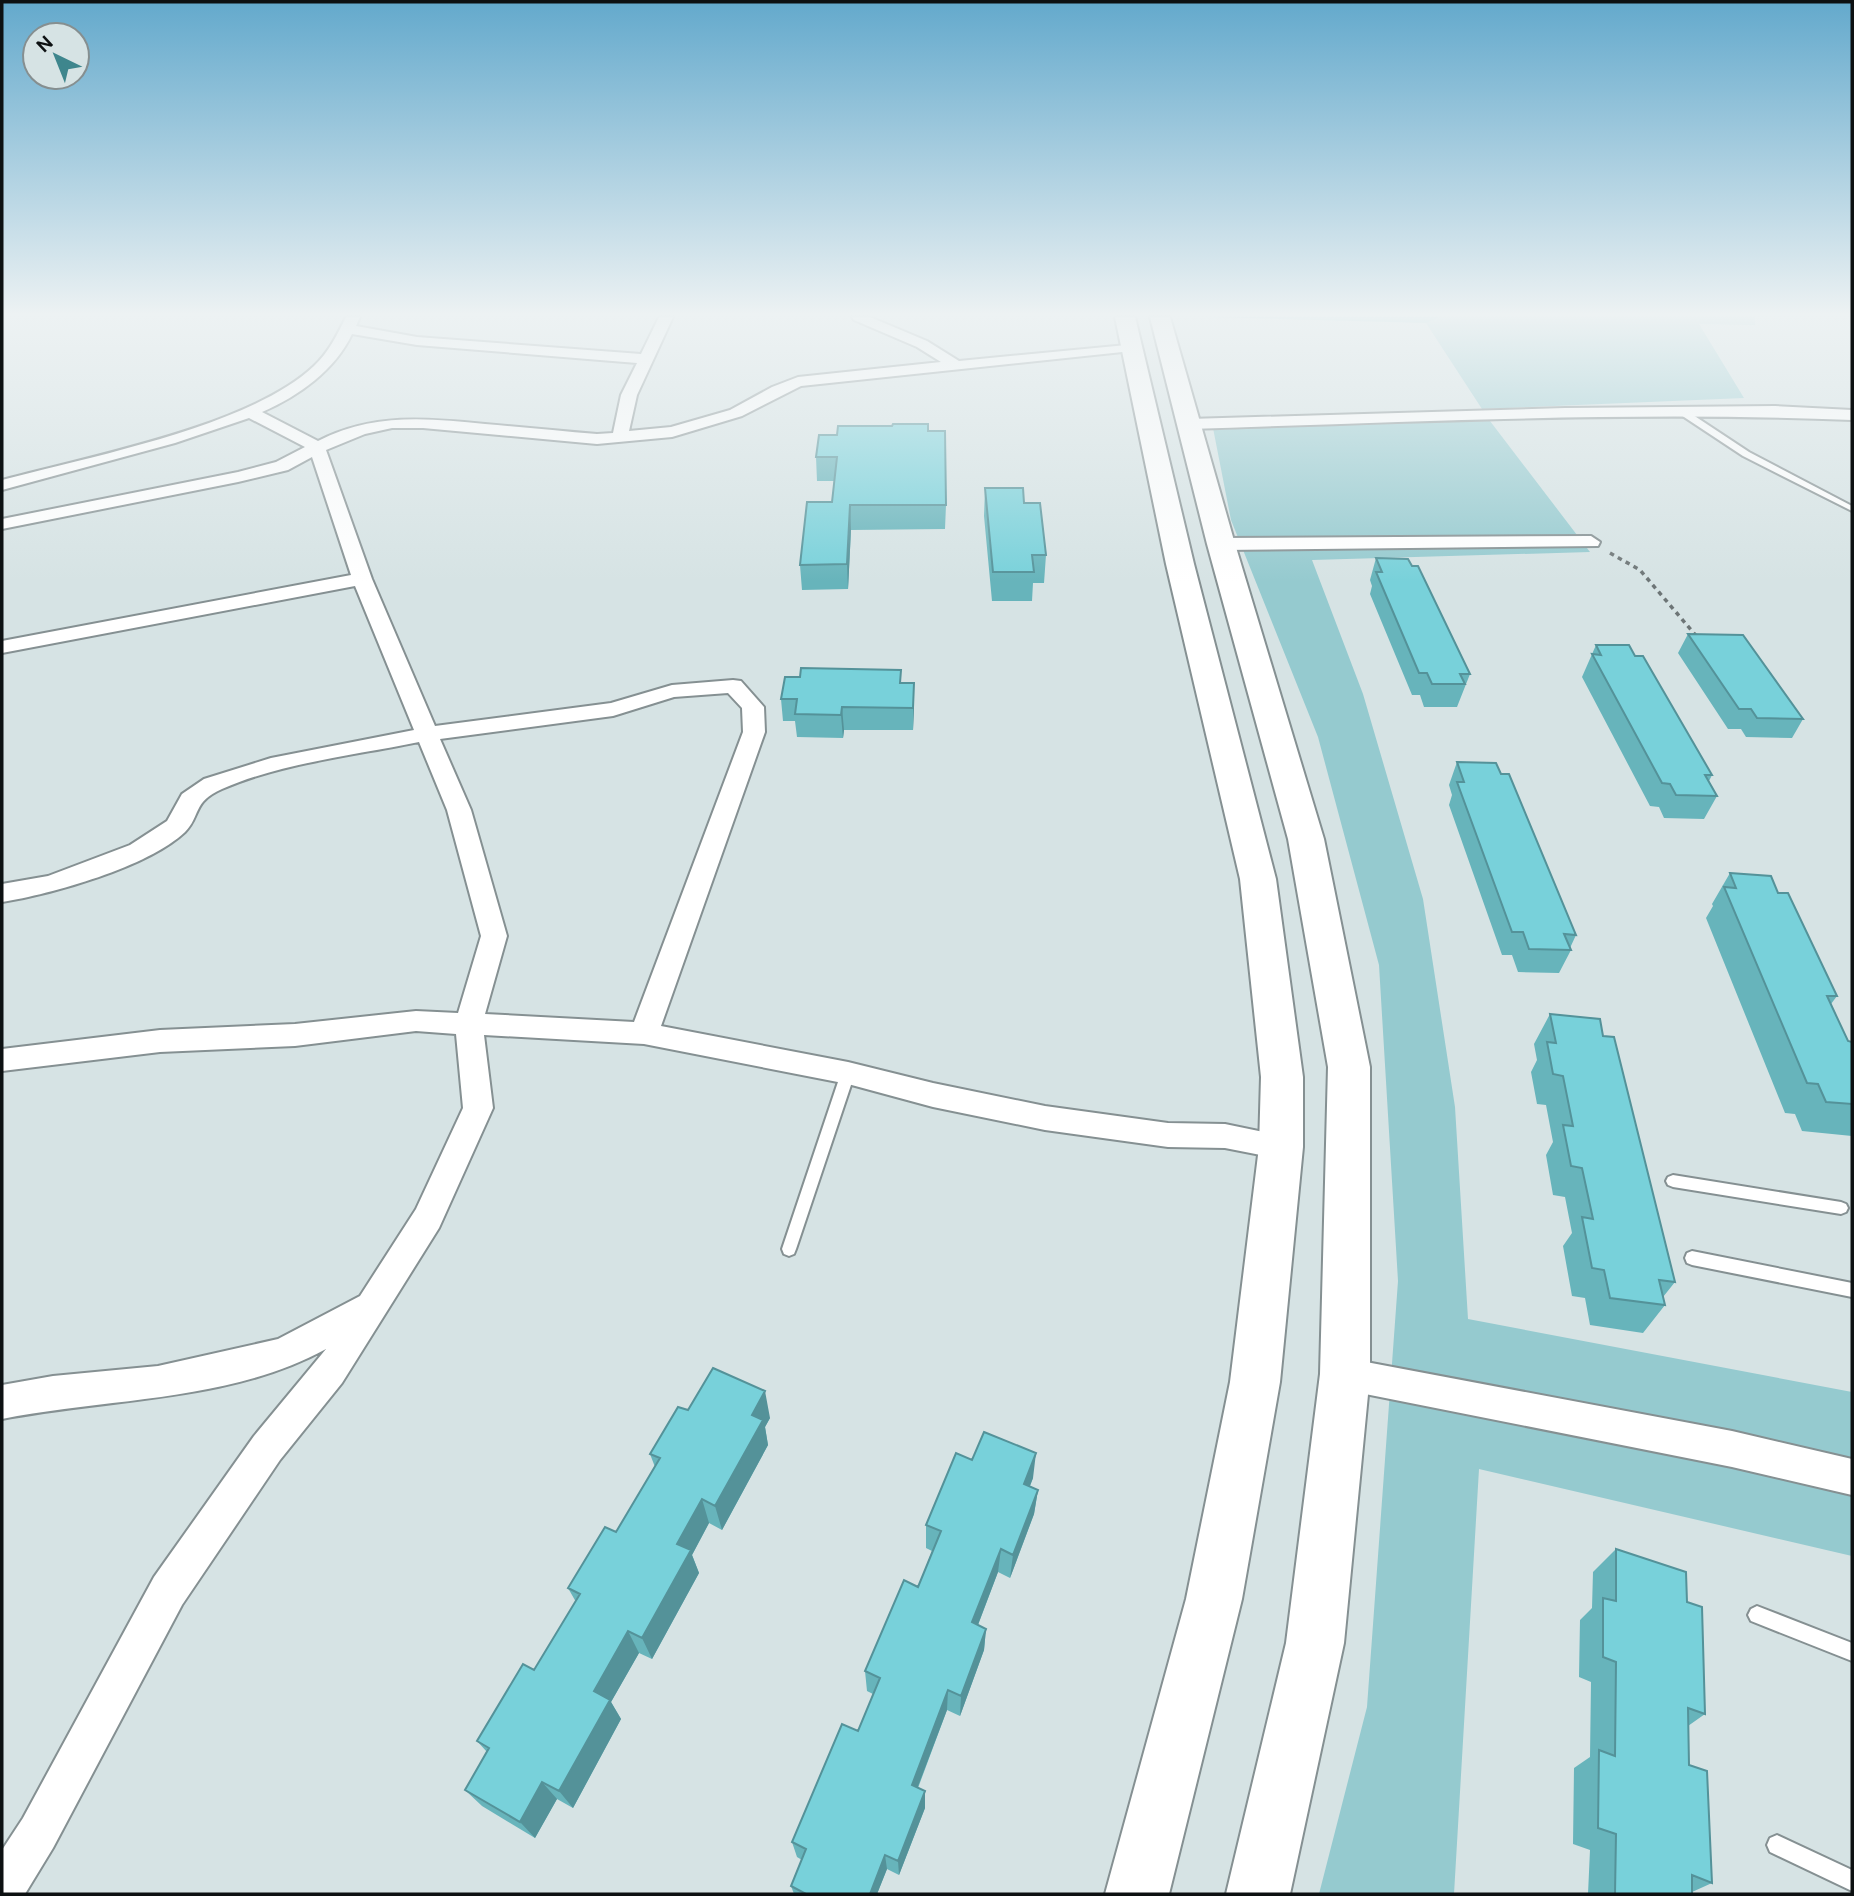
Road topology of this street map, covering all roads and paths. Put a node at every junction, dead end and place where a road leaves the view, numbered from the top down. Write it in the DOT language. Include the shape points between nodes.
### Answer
graph roads {
  1 [pos="261,405"];
  2 [pos="627,405"];
  3 [pos="750,405"];
  4 [pos="1153,405"];
  5 [pos="1179,405"];
  6 [pos="250,412"];
  7 [pos="1684,413"];
  8 [pos="1852,415"];
  9 [pos="1189,424"];
  10 [pos="620,436"];
  11 [pos="317,447"];
  12 [pos="2,485"];
  13 [pos="1852,509"];
  14 [pos="2,524"];
  15 [pos="1591,542"];
  16 [pos="1221,544"];
  17 [pos="362,579"];
  18 [pos="1703,644"];
  19 [pos="2,647"];
  20 [pos="426,734"];
  21 [pos="2,893"];
  22 [pos="469,1022"];
  23 [pos="644,1033"];
  24 [pos="2,1060"];
  25 [pos="848,1073"];
  26 [pos="1281,1147"];
  27 [pos="1673,1181"];
  28 [pos="1841,1208"];
  29 [pos="789,1249"];
  30 [pos="1692,1258"];
  31 [pos="1852,1290"];
  32 [pos="371,1306"];
  33 [pos="1345,1374"];
  34 [pos="2,1402"];
  35 [pos="1852,1477"];
  36 [pos="1757,1615"];
  37 [pos="1852,1652"];
  38 [pos="1777,1845"];
  39 [pos="1852,1881"];
  40 [pos="2,1890"];
  41 [pos="1137,1894"];
  42 [pos="1258,1894"];
  1 -- 6 [label="street"];
  2 -- 10 [label="street"];
  3 -- 10 [label="street" via="672,432"];
  4 -- 26 [label="highway" via="1180,564 1258,879 1282,1077"];
  5 -- 9 [label="highway"];
  6 -- 11 [label="street"];
  6 -- 12 [label="street" via="199,431"];
  7 -- 8 [label="street"];
  7 -- 9 [label="street"];
  7 -- 13 [label="lane" via="1746,454"];
  9 -- 16 [label="highway"];
  10 -- 11 [label="street" via="597,439 392,423"];
  11 -- 14 [label="street" via="282,466 238,477"];
  11 -- 17 [label="street"];
  15 -- 16 [label="street"];
  15 -- 18 [label="path" via="1640,570"];
  16 -- 33 [label="highway" via="1306,839 1349,1067"];
  17 -- 19 [label="street"];
  17 -- 20 [label="street"];
  20 -- 21 [label="street" via="271,765 212,784 190,799 177,826 139,851 52,884"];
  20 -- 22 [label="street" via="459,810 494,936"];
  20 -- 23 [label="street" via="613,709 672,691 733,686 753,707 754,732"];
  22 -- 23 [label="street"];
  22 -- 24 [label="street" via="416,1021 295,1035 160,1041"];
  22 -- 32 [label="street" via="478,1108 428,1217"];
  23 -- 25 [label="street"];
  25 -- 26 [label="street" via="1045,1118 1168,1135 1225,1136"];
  25 -- 29 [label="lane"];
  26 -- 41 [label="highway" via="1255,1382 1217,1585"];
  27 -- 28 [label="lane"];
  30 -- 31 [label="lane"];
  32 -- 34 [label="street" via="285,1354 158,1382"];
  32 -- 40 [label="street" via="330,1372 267,1448 168,1591 38,1833"];
  33 -- 35 [label="street" via="1732,1449"];
  33 -- 42 [label="highway" via="1315,1643"];
  36 -- 37 [label="lane"];
  38 -- 39 [label="lane"];
}
